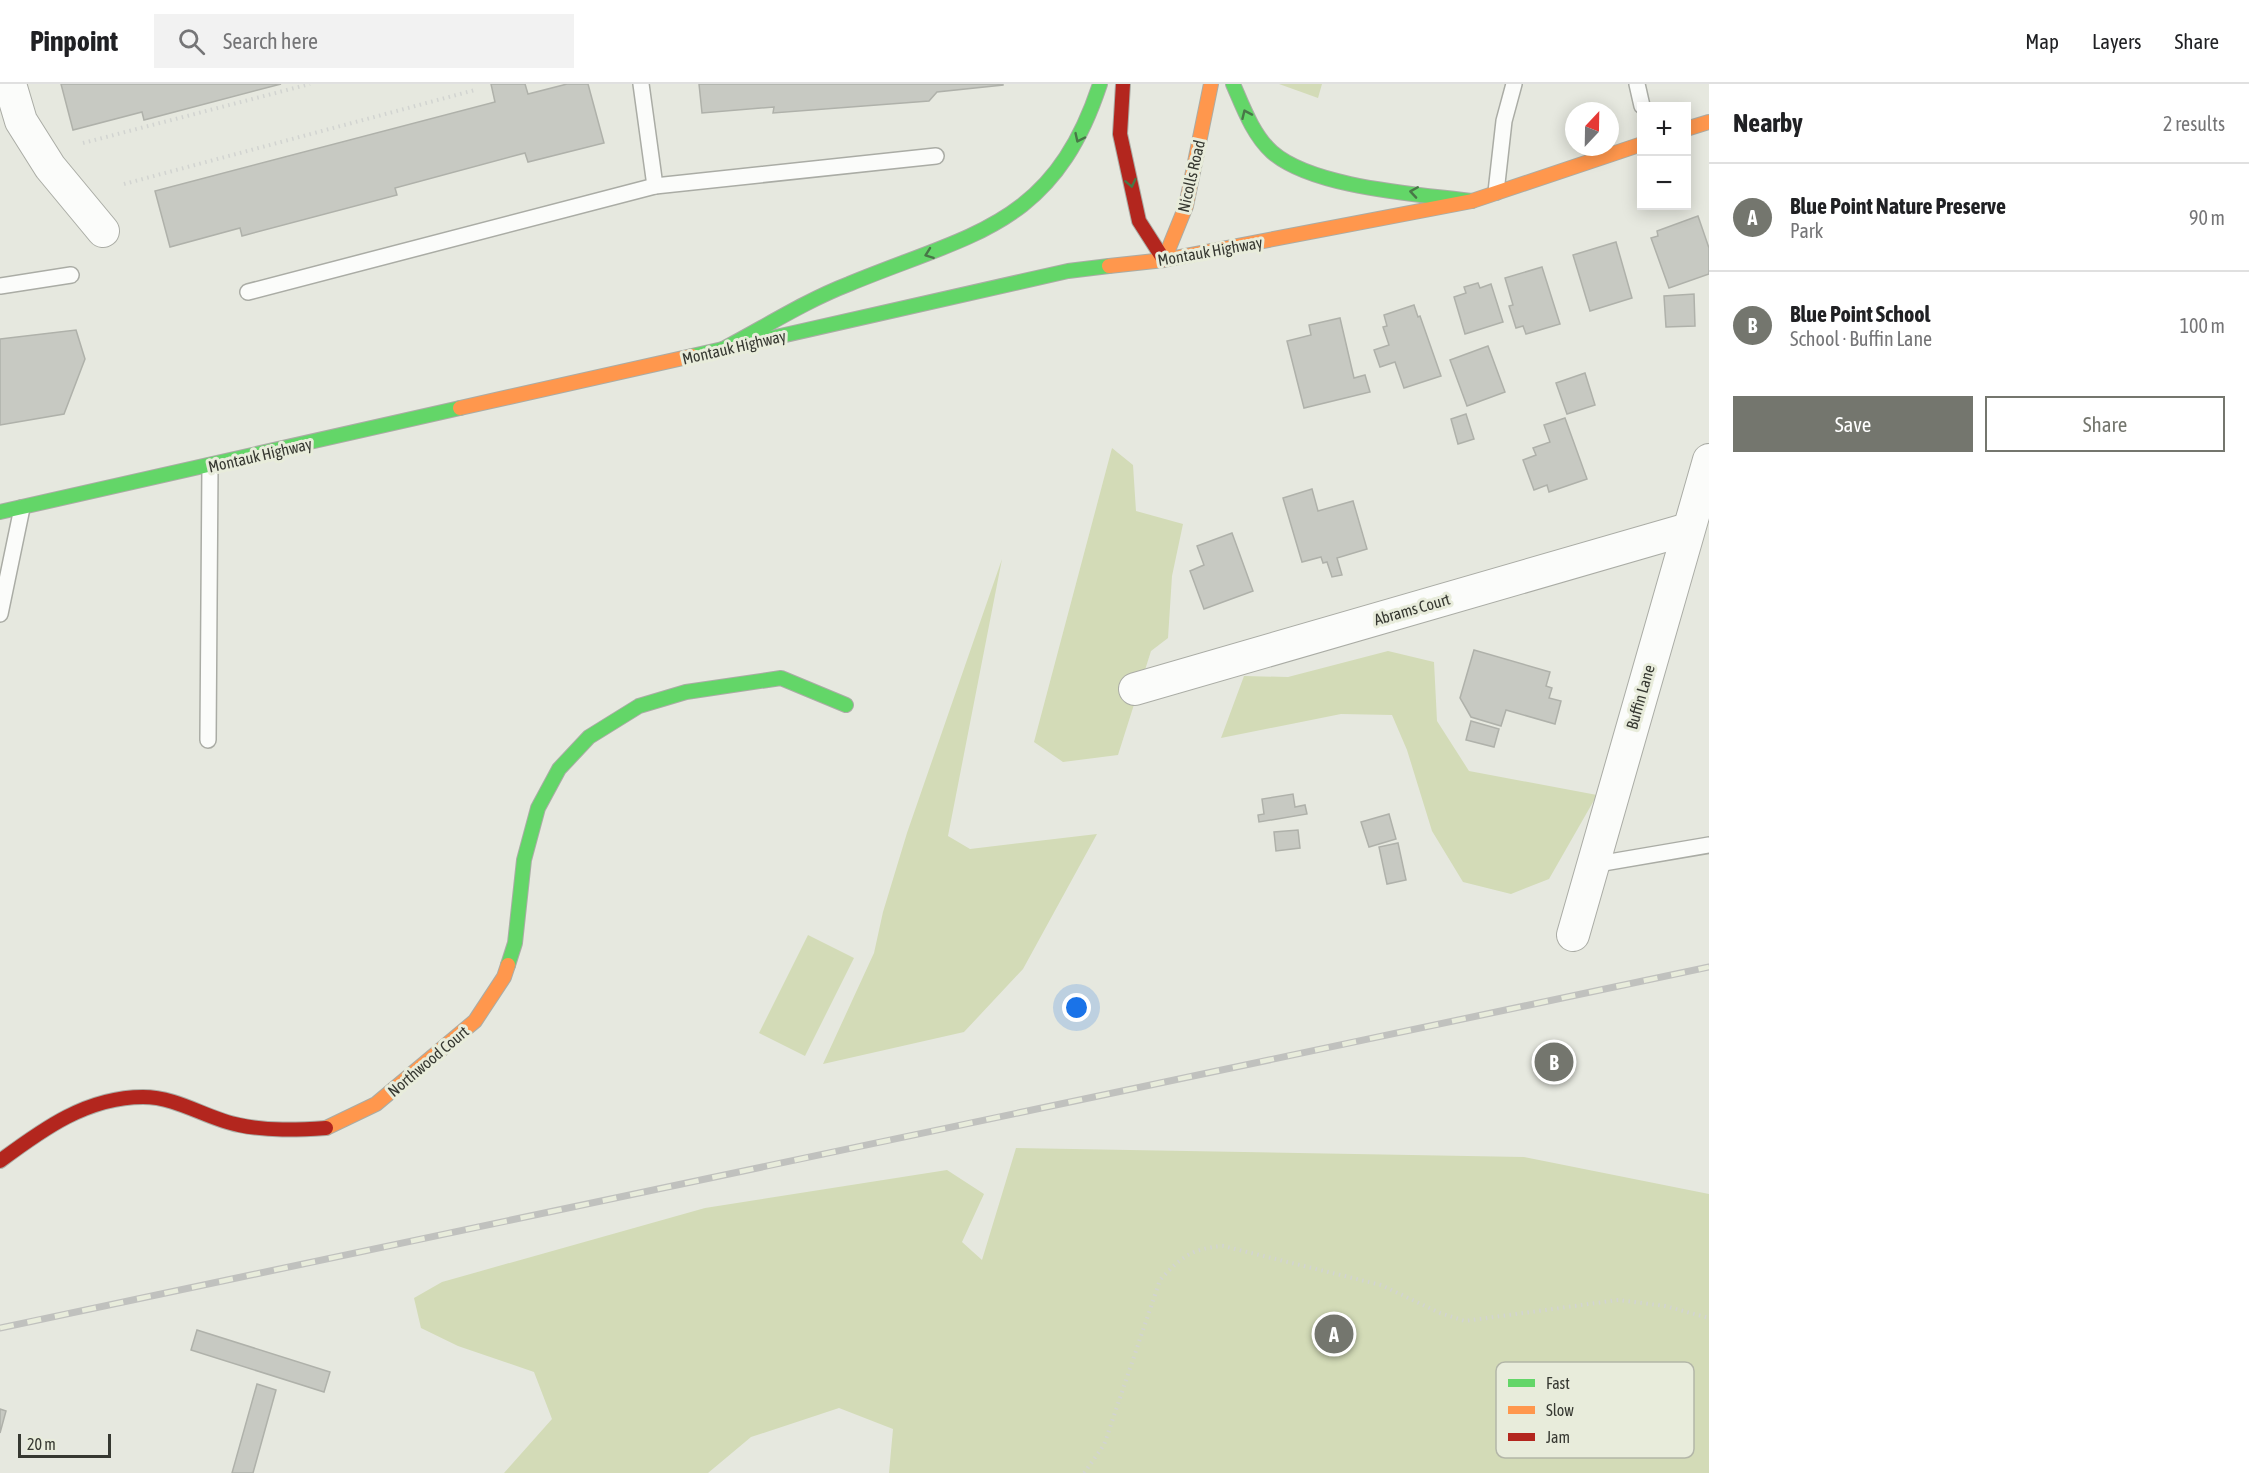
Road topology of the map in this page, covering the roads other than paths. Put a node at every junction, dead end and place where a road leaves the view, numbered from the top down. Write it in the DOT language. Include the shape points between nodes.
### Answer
graph roads {
  1 [pos="10,84"];
  2 [pos="641,84"];
  3 [pos="1100,84"];
  4 [pos="1123,84"];
  5 [pos="1211,84"];
  6 [pos="1233,84"];
  7 [pos="1514,84"];
  8 [pos="1637,84"];
  9 [pos="1641,102"];
  10 [pos="1709,122"];
  11 [pos="1691,127"];
  12 [pos="1637,145"];
  13 [pos="936,156"];
  14 [pos="655,186"];
  15 [pos="1496,192"];
  16 [pos="1472,201"];
  17 [pos="103,231"];
  18 [pos="1164,260"];
  19 [pos="72,275"];
  20 [pos="0,286"];
  21 [pos="248,292"];
  22 [pos="723,349"];
  23 [pos="1709,460"];
  24 [pos="210,466"];
  25 [pos="22,508"];
  26 [pos="0,512"];
  27 [pos="1688,529"];
  28 [pos="0,614"];
  29 [pos="1135,689"];
  30 [pos="846,705"];
  31 [pos="208,740"];
  32 [pos="1709,845"];
  33 [pos="1592,865"];
  34 [pos="1573,934"];
  35 [pos="0,1161"];
  1 -- 17 [label="street" via="21,121 50,167"];
  2 -- 14 [label="lane"];
  3 -- 22 [label="main road, one-way" via="1073,150 1047,185 1008,218 948,247 845,285"];
  4 -- 18 [label="main road, one-way" via="1120,134 1139,221"];
  5 -- 18 [label="main road, Nicolls Road" via="1186,206"];
  16 -- 6 [label="main road, one-way" via="1345,182 1298,167 1273,153 1253,129"];
  7 -- 15 [label="lane" via="1504,121"];
  8 -- 9 [label="lane"];
  10 -- 11 [label="main road"];
  12 -- 15 [label="main road, Montauk Highway"];
  13 -- 14 [label="lane"];
  14 -- 21 [label="lane"];
  15 -- 16 [label="main road, Montauk Highway"];
  16 -- 18 [label="main road, Montauk Highway"];
  18 -- 22 [label="main road, Montauk Highway" via="1068,272"];
  19 -- 20 [label="lane"];
  22 -- 24 [label="main road, Montauk Highway"];
  23 -- 27 [label="street, Buffin Lane"];
  24 -- 25 [label="main road, Montauk Highway"];
  24 -- 31 [label="lane"];
  25 -- 26 [label="main road, Montauk Highway"];
  25 -- 28 [label="lane"];
  27 -- 29 [label="street, Abrams Court"];
  27 -- 33 [label="street, Buffin Lane"];
  30 -- 35 [label="main road, Northwood Court" via="781,678 677,694 639,706 589,737 558,769 538,808 524,860 515,944 504,976 475,1021 376,1104 330,1128 290,1130 238,1125 189,1106 144,1097 99,1103 53,1122"];
  32 -- 33 [label="lane"];
  33 -- 34 [label="street, Buffin Lane"];
}
